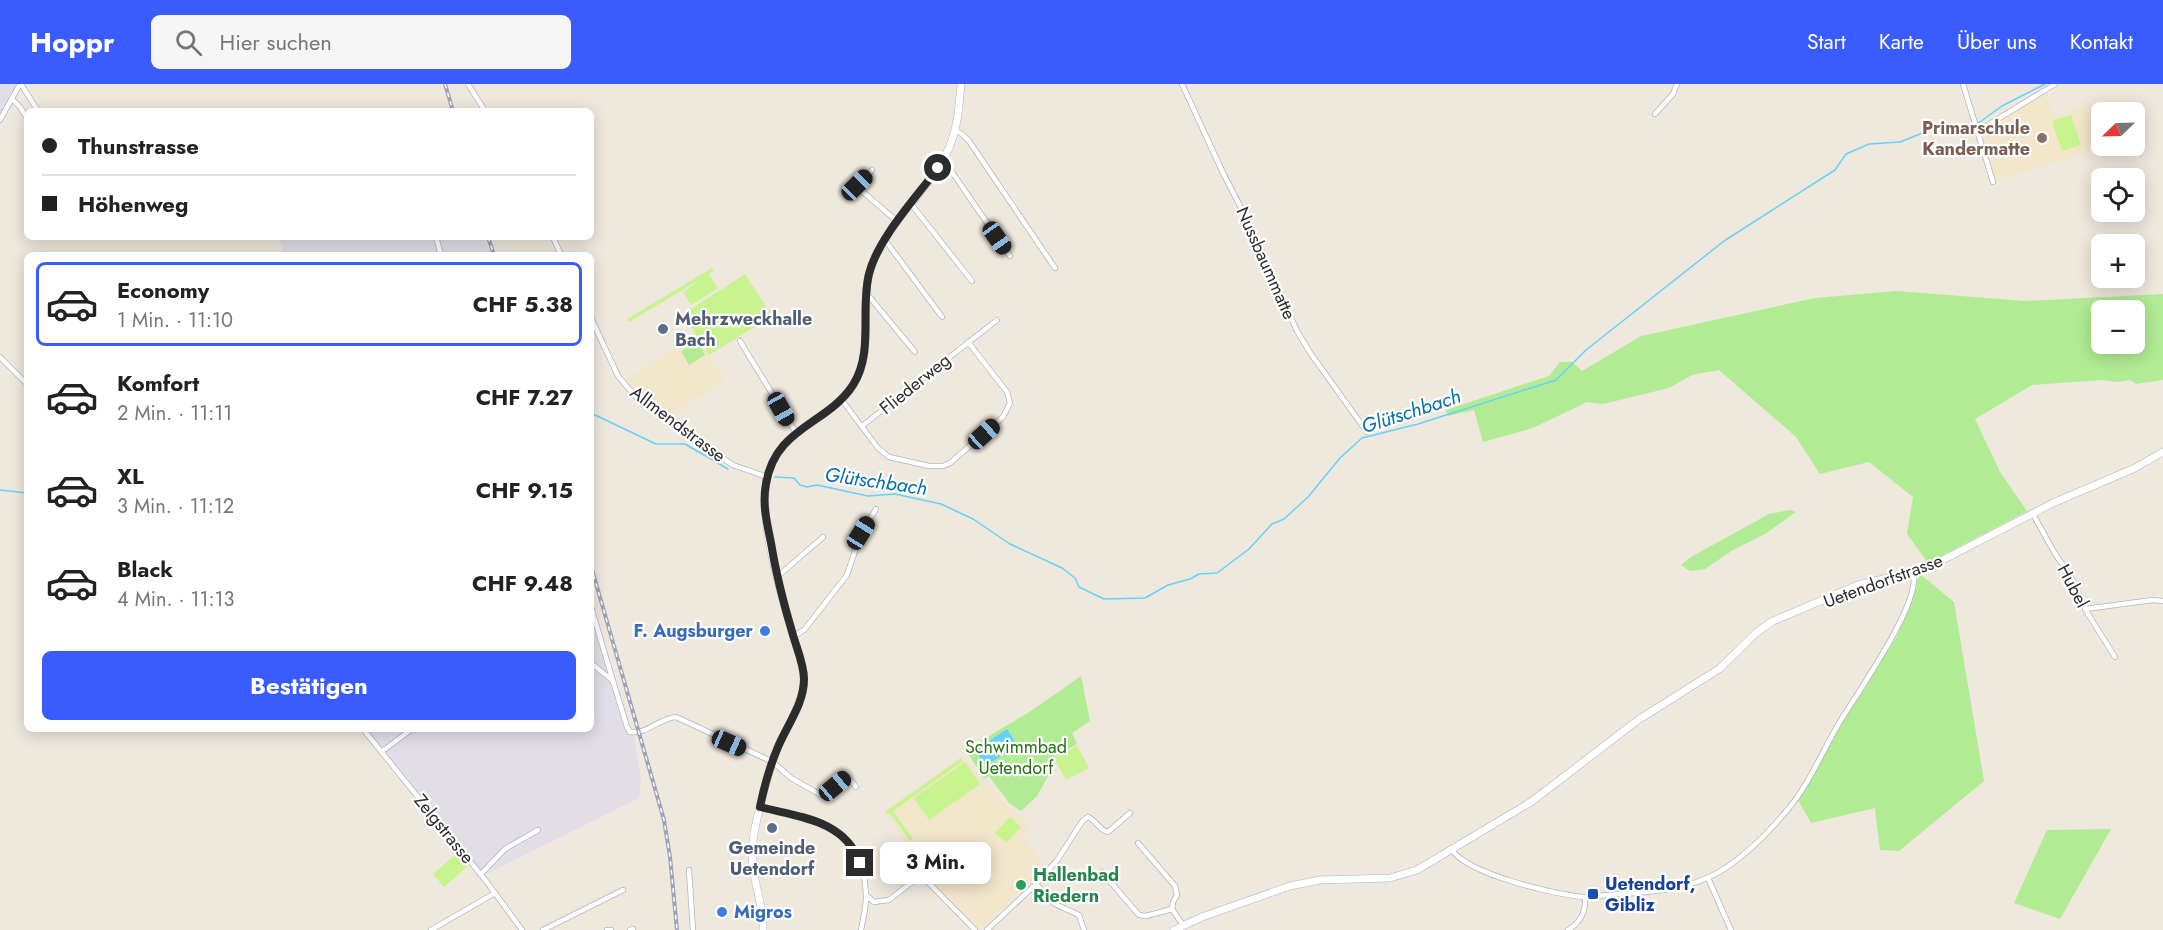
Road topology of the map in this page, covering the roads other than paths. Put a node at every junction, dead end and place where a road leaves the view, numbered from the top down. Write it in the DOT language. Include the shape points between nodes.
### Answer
graph roads {
  1 [pos="20,84"];
  2 [pos="468,84"];
  3 [pos="961,84"];
  4 [pos="1182,84"];
  5 [pos="1677,84"];
  6 [pos="1963,84"];
  7 [pos="2055,84"];
  8 [pos="12,99"];
  9 [pos="36,108"];
  10 [pos="483,108"];
  11 [pos="24,113"];
  12 [pos="1655,114"];
  13 [pos="0,120"];
  14 [pos="1977,129"];
  15 [pos="955,130"];
  16 [pos="943,159"];
  17 [pos="872,170"];
  18 [pos="1993,182"];
  19 [pos="912,204"];
  20 [pos="898,222"];
  21 [pos="885,240"];
  22 [pos="1010,256"];
  23 [pos="1055,267"];
  24 [pos="972,281"];
  25 [pos="866,293"];
  26 [pos="942,317"];
  27 [pos="998,320"];
  28 [pos="594,324"];
  29 [pos="740,341"];
  30 [pos="968,342"];
  31 [pos="915,352"];
  32 [pos="0,357"];
  33 [pos="24,381"];
  34 [pos="841,399"];
  35 [pos="862,426"];
  36 [pos="1367,432"];
  37 [pos="796,433"];
  38 [pos="2163,452"];
  39 [pos="767,477"];
  40 [pos="876,509"];
  41 [pos="2033,514"];
  42 [pos="824,537"];
  43 [pos="1913,572"];
  44 [pos="777,577"];
  45 [pos="2163,601"];
  46 [pos="2085,609"];
  47 [pos="594,617"];
  48 [pos="793,637"];
  49 [pos="2115,657"];
  50 [pos="594,665"];
  51 [pos="614,681"];
  52 [pos="365,732"];
  53 [pos="408,732"];
  54 [pos="381,752"];
  55 [pos="773,762"];
  56 [pos="856,787"];
  57 [pos="760,807"];
  58 [pos="1130,813"];
  59 [pos="538,830"];
  60 [pos="1138,843"];
  61 [pos="1452,850"];
  62 [pos="689,870"];
  63 [pos="1102,872"];
  64 [pos="481,874"];
  65 [pos="1708,878"];
  66 [pos="1036,884"];
  67 [pos="623,890"];
  68 [pos="495,893"];
  69 [pos="866,895"];
  70 [pos="1585,897"];
  71 [pos="1172,909"];
  72 [pos="1183,925"];
  73 [pos="431,930"];
  74 [pos="522,930"];
  75 [pos="543,930"];
  76 [pos="693,930"];
  77 [pos="763,930"];
  78 [pos="861,930"];
  79 [pos="975,930"];
  80 [pos="987,930"];
  81 [pos="1084,930"];
  82 [pos="1174,930"];
  83 [pos="1568,930"];
  84 [pos="1731,930"];
  1 -- 8 [label="street"];
  1 -- 9 [label="street"];
  2 -- 10 [label="street"];
  3 -- 15 [label="street"];
  4 -- 36 [label="street, Nussbaummatte" via="1297,331"];
  5 -- 12 [label="street"];
  6 -- 14 [label="street"];
  7 -- 14 [label="street"];
  8 -- 11 [label="street"];
  8 -- 13 [label="street"];
  14 -- 18 [label="street"];
  15 -- 16 [label="street"];
  15 -- 23 [label="street" via="969,141"];
  16 -- 19 [label="street"];
  16 -- 22 [label="street"];
  17 -- 20 [label="street" via="857,186"];
  19 -- 20 [label="street"];
  19 -- 24 [label="street"];
  20 -- 21 [label="street"];
  21 -- 25 [label="street" via="872,264"];
  21 -- 26 [label="street"];
  25 -- 31 [label="street"];
  25 -- 34 [label="street" via="862,366"];
  27 -- 30 [label="street, Fliederweg"];
  28 -- 39 [label="street, Allmendstrasse" via="618,376 636,397 727,462"];
  29 -- 37 [label="street"];
  30 -- 35 [label="street, Fliederweg"];
  30 -- 35 [label="street, Fliederweg" via="1007,392 1010,403 1003,417 957,458 943,466 893,459 882,452"];
  32 -- 33 [label="street"];
  34 -- 35 [label="street, Fliederweg"];
  34 -- 37 [label="street"];
  37 -- 39 [label="street" via="778,453"];
  38 -- 41 [label="street, Uetendorfstrasse"];
  39 -- 44 [label="street" via="765,513"];
  40 -- 48 [label="street" via="861,533 847,574 804,630"];
  41 -- 43 [label="street, Uetendorfstrasse"];
  41 -- 46 [label="street, Hubel" via="2073,579"];
  42 -- 44 [label="street"];
  43 -- 61 [label="street, Uetendorfstrasse" via="1858,585 1768,624 1719,669 1638,720 1504,820"];
  43 -- 65 [label="street" via="1915,585 1890,643 1796,798 1751,849"];
  44 -- 48 [label="street"];
  45 -- 46 [label="street"];
  46 -- 49 [label="street, Hubel"];
  47 -- 51 [label="street"];
  48 -- 55 [label="street" via="803,672 803,688"];
  50 -- 51 [label="street"];
  51 -- 55 [label="street" via="630,732 676,717"];
  52 -- 54 [label="street, Zelgstrasse"];
  53 -- 54 [label="street"];
  54 -- 64 [label="street, Zelgstrasse"];
  55 -- 56 [label="street" via="820,795 846,777"];
  55 -- 57 [label="street"];
  57 -- 69 [label="street" via="815,821 838,832 856,853"];
  57 -- 77 [label="street" via="752,862"];
  58 -- 66 [label="street" via="1108,832 1091,818 1083,820"];
  59 -- 64 [label="street" via="505,849"];
  60 -- 71 [label="street" via="1175,886 1177,895"];
  61 -- 70 [label="street" via="1465,862 1530,887"];
  61 -- 72 [label="street, Uetendorfstrasse" via="1417,870 1390,878 1320,880 1290,886"];
  62 -- 76 [label="street"];
  63 -- 71 [label="street" via="1139,915"];
  64 -- 68 [label="street, Zelgstrasse"];
  65 -- 70 [label="street" via="1666,889"];
  65 -- 84 [label="street"];
  66 -- 80 [label="street"];
  66 -- 81 [label="street" via="1055,904 1079,915"];
  67 -- 75 [label="street"];
  68 -- 73 [label="street"];
  68 -- 74 [label="street, Zelgstrasse"];
  69 -- 78 [label="street"];
  69 -- 79 [label="street" via="874,902 889,900 921,875"];
  70 -- 83 [label="street" via="1584,912"];
  71 -- 72 [label="street"];
  72 -- 82 [label="street, Uetendorfstrasse"];
}
